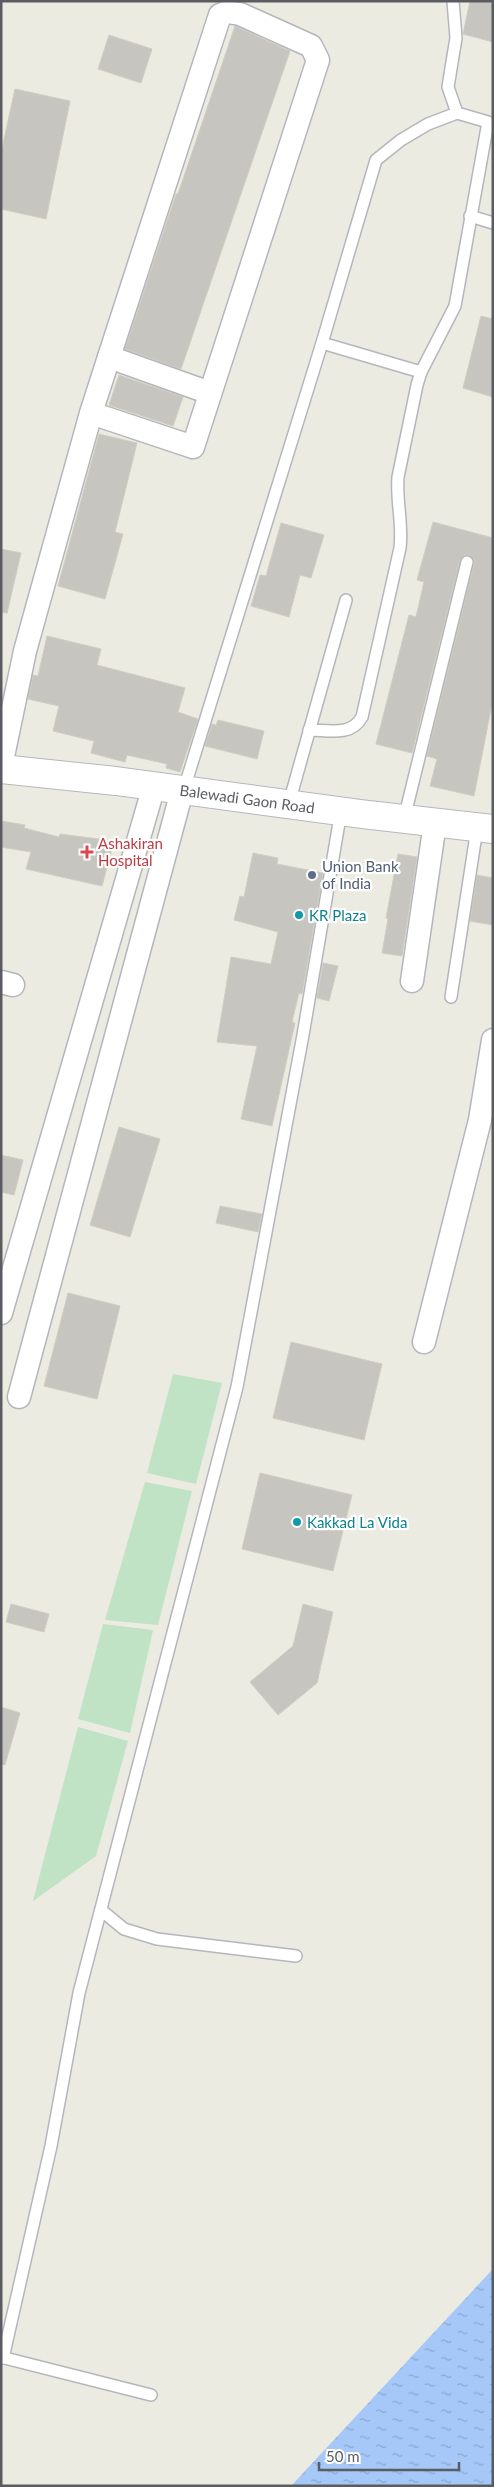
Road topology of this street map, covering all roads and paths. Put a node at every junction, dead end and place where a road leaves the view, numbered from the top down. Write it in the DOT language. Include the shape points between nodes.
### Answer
graph roads {
  1 [pos="453,1"];
  2 [pos="458,113"];
  3 [pos="490,122"];
  4 [pos="470,216"];
  5 [pos="493,223"];
  6 [pos="322,342"];
  7 [pos="109,358"];
  8 [pos="421,372"];
  9 [pos="210,393"];
  10 [pos="91,413"];
  11 [pos="467,562"];
  12 [pos="346,600"];
  13 [pos="309,730"];
  14 [pos="1,768"];
  15 [pos="1,782"];
  16 [pos="152,792"];
  17 [pos="182,796"];
  18 [pos="289,803"];
  19 [pos="341,816"];
  20 [pos="404,819"];
  21 [pos="434,830"];
  22 [pos="487,833"];
  23 [pos="412,981"];
  24 [pos="451,997"];
  25 [pos="493,1040"];
  26 [pos="1,1313"];
  27 [pos="424,1342"];
  28 [pos="19,1397"];
  29 [pos="101,1910"];
  30 [pos="296,1956"];
  31 [pos="2,2357"];
  32 [pos="151,2395"];
  1 -- 2 [label="lane" via="456,38 448,87"];
  2 -- 3 [label="lane"];
  2 -- 6 [label="lane" via="428,124 376,160"];
  3 -- 4 [label="lane"];
  4 -- 5 [label="lane"];
  4 -- 8 [label="lane" via="455,306"];
  6 -- 8 [label="lane"];
  6 -- 17 [label="lane"];
  7 -- 9 [label="street"];
  7 -- 9 [label="street" via="220,15 227,12 240,14 311,46 318,60"];
  7 -- 10 [label="street"];
  8 -- 13 [label="lane" via="396,492 400,548 362,717 348,731"];
  9 -- 10 [label="street" via="192,447"];
  10 -- 14 [label="street" via="25,651"];
  11 -- 20 [label="lane"];
  12 -- 13 [label="lane"];
  13 -- 18 [label="lane"];
  14 -- 16 [label="main road, Balewadi Gaon Road"];
  15 -- 16 [label="main road, Balewadi Gaon Road"];
  16 -- 17 [label="main road, Balewadi Gaon Road"];
  16 -- 26 [label="street"];
  17 -- 18 [label="main road, Balewadi Gaon Road"];
  17 -- 19 [label="main road, Balewadi Gaon Road"];
  17 -- 28 [label="street"];
  18 -- 19 [label="main road, Balewadi Gaon Road"];
  19 -- 20 [label="main road, Balewadi Gaon Road"];
  19 -- 21 [label="main road, Balewadi Gaon Road"];
  19 -- 29 [label="lane" via="237,1388"];
  20 -- 22 [label="main road, Balewadi Gaon Road"];
  21 -- 22 [label="main road, Balewadi Gaon Road"];
  21 -- 23 [label="street"];
  22 -- 24 [label="lane"];
  25 -- 27 [label="street" via="480,1120"];
  29 -- 30 [label="lane" via="124,1929 157,1939"];
  29 -- 31 [label="lane" via="79,1993 51,2146"];
  31 -- 32 [label="lane"];
}
